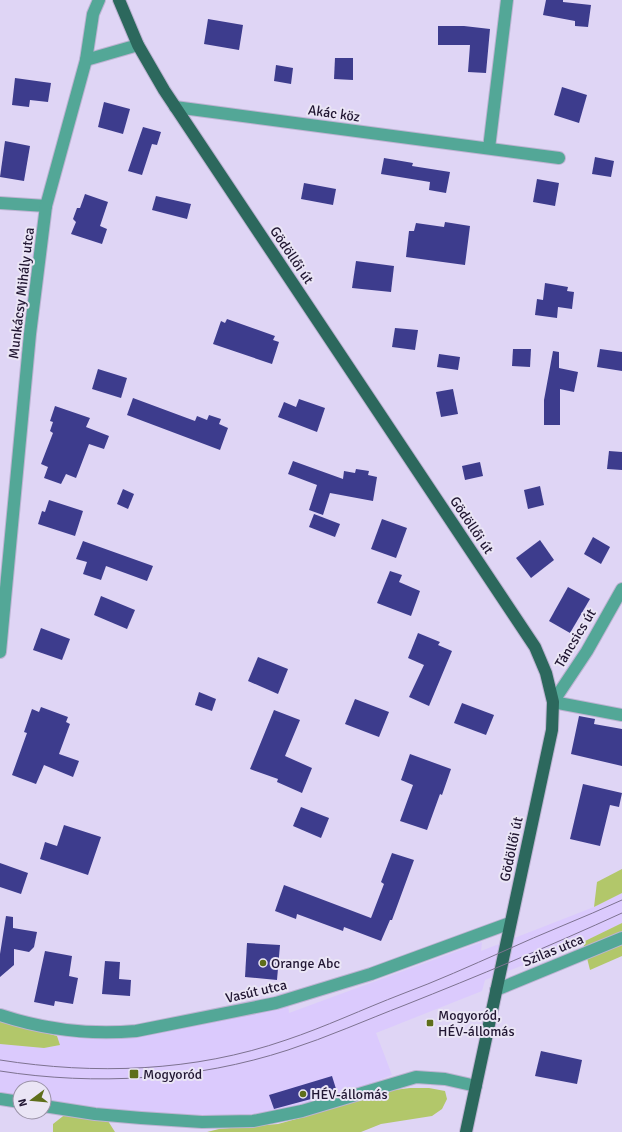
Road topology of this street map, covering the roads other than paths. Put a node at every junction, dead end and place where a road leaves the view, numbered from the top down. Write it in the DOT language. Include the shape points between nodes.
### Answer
graph roads {
  1 [pos="99,0"];
  2 [pos="119,0"];
  3 [pos="507,0"];
  4 [pos="138,45"];
  5 [pos="86,60"];
  6 [pos="175,107"];
  7 [pos="489,148"];
  8 [pos="559,158"];
  9 [pos="0,203"];
  10 [pos="46,206"];
  11 [pos="622,590"];
  12 [pos="0,652"];
  13 [pos="553,702"];
  14 [pos="622,715"];
  15 [pos="510,923"];
  16 [pos="622,938"];
  17 [pos="496,990"];
  18 [pos="0,1015"];
  19 [pos="476,1086"];
  20 [pos="0,1099"];
  21 [pos="12,1101"];
  22 [pos="52,1107"];
  23 [pos="466,1132"];
  1 -- 5 [label="street, Munkácsy Mihály utca" via="93,14"];
  2 -- 4 [label="main road, Gödöllői út"];
  3 -- 7 [label="street"];
  4 -- 5 [label="street"];
  4 -- 6 [label="main road, Gödöllői út"];
  5 -- 10 [label="street, Munkácsy Mihály utca"];
  6 -- 7 [label="street, Akác köz"];
  6 -- 13 [label="main road, Gödöllői út" via="535,647 546,673"];
  7 -- 8 [label="street, Akác köz"];
  9 -- 10 [label="street"];
  10 -- 12 [label="street, Munkácsy Mihály utca" via="30,334"];
  11 -- 13 [label="street, Táncsics út" via="587,651"];
  13 -- 14 [label="street"];
  13 -- 15 [label="main road, Gödöllői út" via="552,730"];
  15 -- 17 [label="main road, Gödöllői út"];
  15 -- 18 [label="street, Vasút utca" via="371,974 276,1003 136,1031 96,1033 67,1030"];
  16 -- 17 [label="street, Szilas utca"];
  17 -- 19 [label="main road, Gödöllői út"];
  19 -- 22 [label="street" via="445,1079 416,1077 302,1112 253,1121 202,1122 94,1114"];
  19 -- 23 [label="main road, Gödöllői út"];
  20 -- 21 [label="street"];
}
